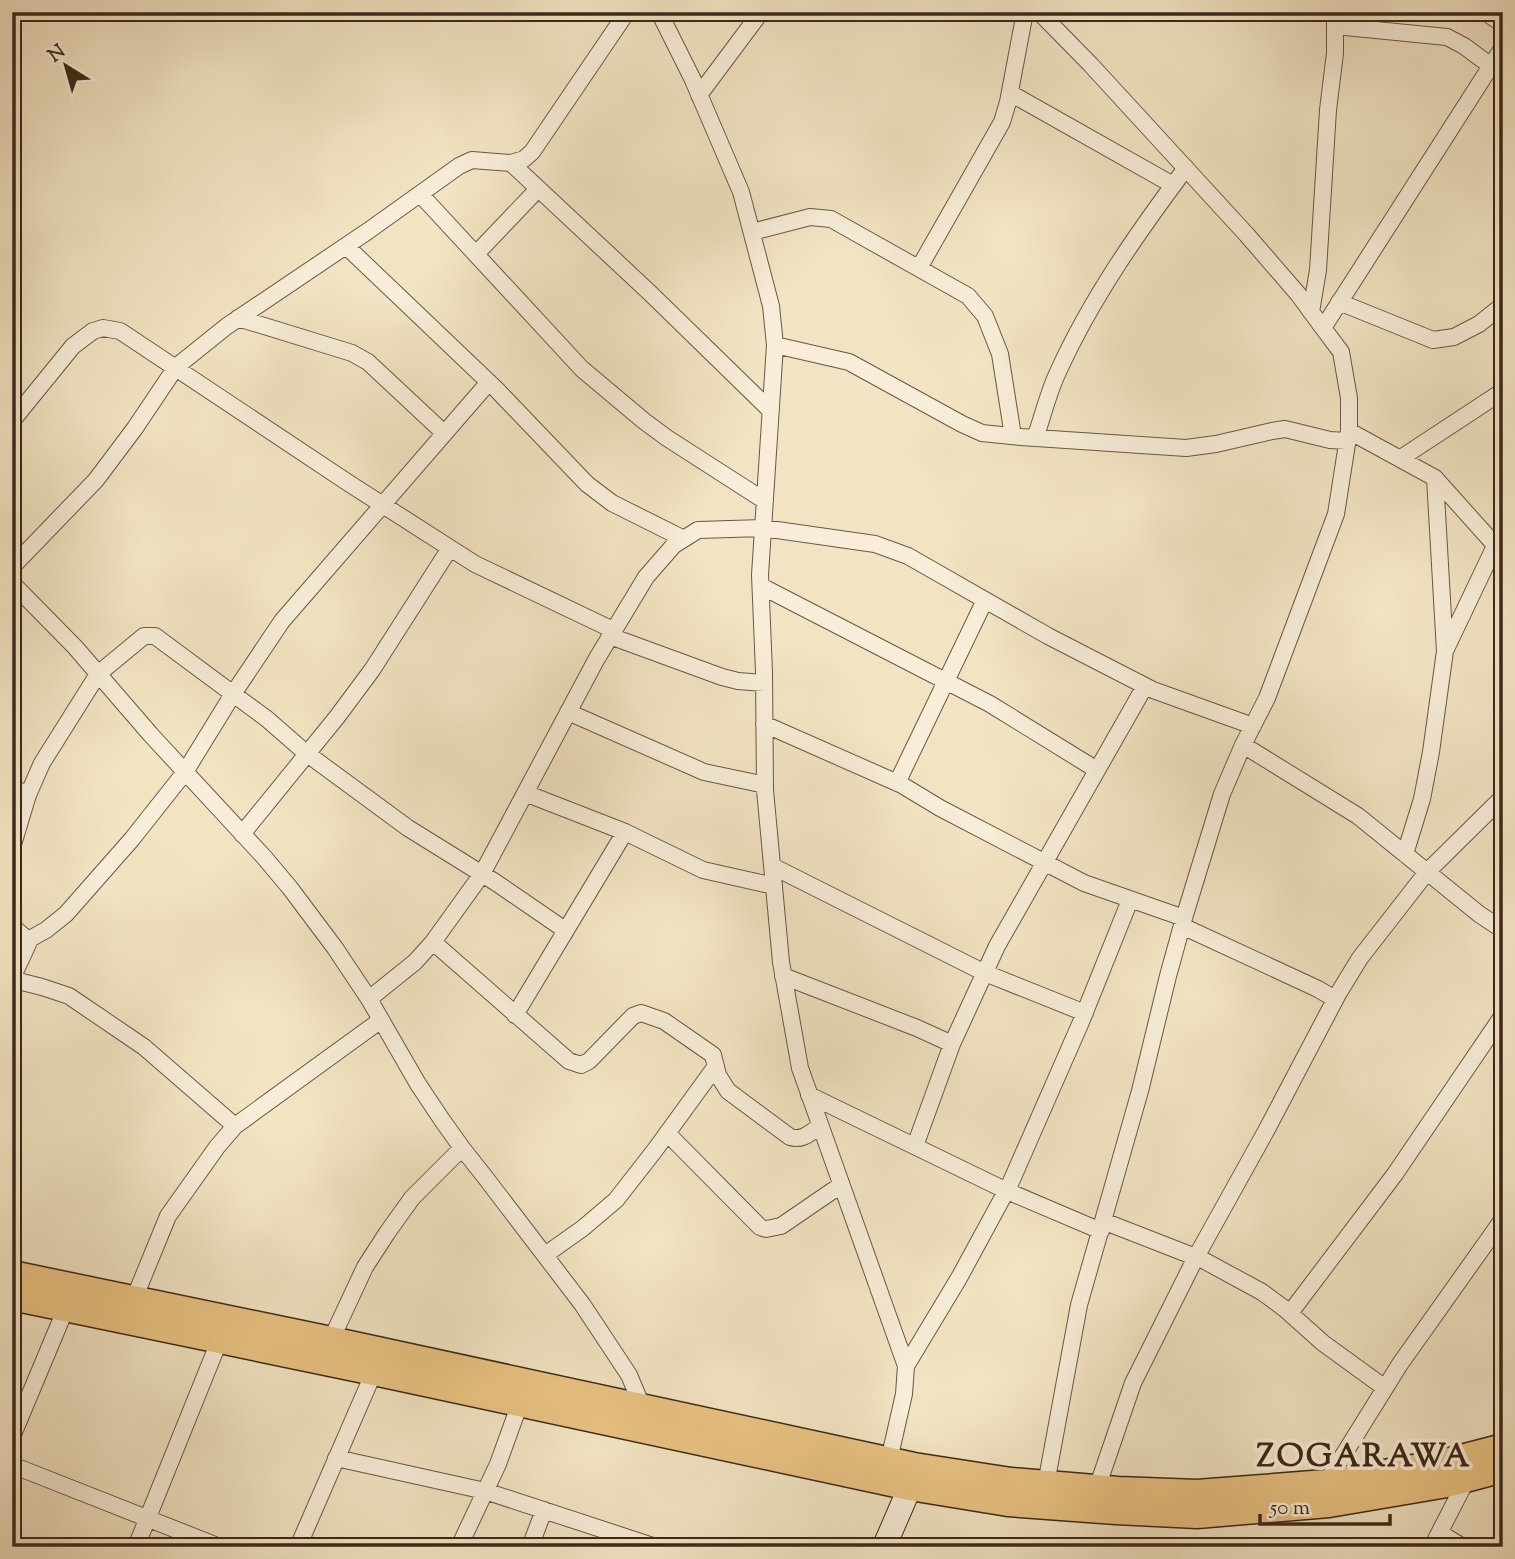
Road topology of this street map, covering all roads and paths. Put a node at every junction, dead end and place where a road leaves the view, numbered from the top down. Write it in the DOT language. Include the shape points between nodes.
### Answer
graph roads {
  1 [pos="627,12"];
  2 [pos="659,12"];
  3 [pos="761,12"];
  4 [pos="1025,12"];
  5 [pos="1039,12"];
  6 [pos="1485,12"];
  7 [pos="1335,19"];
  8 [pos="1503,24"];
  9 [pos="1503,47"];
  10 [pos="1491,66"];
  11 [pos="1010,93"];
  12 [pos="699,95"];
  13 [pos="511,163"];
  14 [pos="1186,169"];
  15 [pos="1174,185"];
  16 [pos="538,189"];
  17 [pos="420,194"];
  18 [pos="752,232"];
  19 [pos="346,246"];
  20 [pos="476,254"];
  21 [pos="919,268"];
  22 [pos="1339,303"];
  23 [pos="1503,305"];
  24 [pos="1311,312"];
  25 [pos="238,318"];
  26 [pos="1323,328"];
  27 [pos="775,345"];
  28 [pos="176,367"];
  29 [pos="489,382"];
  30 [pos="1503,391"];
  31 [pos="771,411"];
  32 [pos="12,421"];
  33 [pos="444,433"];
  34 [pos="1013,436"];
  35 [pos="1348,436"];
  36 [pos="1035,438"];
  37 [pos="1401,458"];
  38 [pos="1435,478"];
  39 [pos="765,502"];
  40 [pos="383,505"];
  41 [pos="763,528"];
  42 [pos="1503,529"];
  43 [pos="684,539"];
  44 [pos="450,548"];
  45 [pos="1499,550"];
  46 [pos="12,568"];
  47 [pos="12,583"];
  48 [pos="761,586"];
  49 [pos="985,600"];
  50 [pos="612,633"];
  51 [pos="1444,651"];
  52 [pos="98,674"];
  53 [pos="947,682"];
  54 [pos="764,683"];
  55 [pos="1145,686"];
  56 [pos="233,694"];
  57 [pos="568,712"];
  58 [pos="764,724"];
  59 [pos="1253,726"];
  60 [pos="1243,745"];
  61 [pos="306,753"];
  62 [pos="1097,770"];
  63 [pos="184,772"];
  64 [pos="897,783"];
  65 [pos="765,785"];
  66 [pos="12,787"];
  67 [pos="525,793"];
  68 [pos="28,795"];
  69 [pos="1503,797"];
  70 [pos="625,832"];
  71 [pos="242,834"];
  72 [pos="12,848"];
  73 [pos="1405,854"];
  74 [pos="1045,863"];
  75 [pos="772,866"];
  76 [pos="1427,872"];
  77 [pos="482,874"];
  78 [pos="774,886"];
  79 [pos="1130,900"];
  80 [pos="1183,922"];
  81 [pos="12,926"];
  82 [pos="1503,929"];
  83 [pos="565,930"];
  84 [pos="28,940"];
  85 [pos="433,942"];
  86 [pos="985,973"];
  87 [pos="783,976"];
  88 [pos="369,999"];
  89 [pos="1335,999"];
  90 [pos="1085,1013"];
  91 [pos="515,1015"];
  92 [pos="1503,1015"];
  93 [pos="381,1020"];
  94 [pos="952,1044"];
  95 [pos="716,1066"];
  96 [pos="809,1095"];
  97 [pos="235,1126"];
  98 [pos="820,1126"];
  99 [pos="667,1133"];
  100 [pos="915,1146"];
  101 [pos="462,1148"];
  102 [pos="841,1185"];
  103 [pos="1007,1191"];
  104 [pos="1503,1219"];
  105 [pos="1102,1226"];
  106 [pos="545,1255"];
  107 [pos="1196,1257"];
  108 [pos="12,1274"];
  109 [pos="12,1297"];
  110 [pos="134,1299"];
  111 [pos="66,1308"];
  112 [pos="1290,1313"];
  113 [pos="220,1339"];
  114 [pos="331,1340"];
  115 [pos="906,1366"];
  116 [pos="374,1372"];
  117 [pos="1385,1388"];
  118 [pos="520,1403"];
  119 [pos="642,1406"];
  120 [pos="12,1437"];
  121 [pos="1503,1447"];
  122 [pos="336,1458"];
  123 [pos="889,1460"];
  124 [pos="12,1465"];
  125 [pos="1503,1469"];
  126 [pos="1467,1479"];
  127 [pos="1326,1483"];
  128 [pos="1046,1484"];
  129 [pos="910,1487"];
  130 [pos="1097,1488"];
  131 [pos="485,1491"];
  132 [pos="544,1510"];
  133 [pos="148,1518"];
  134 [pos="1436,1540"];
  135 [pos="136,1547"];
  136 [pos="220,1547"];
  137 [pos="298,1547"];
  138 [pos="459,1547"];
  139 [pos="530,1547"];
  140 [pos="656,1547"];
  141 [pos="884,1547"];
  142 [pos="1464,1547"];
  1 -- 13 [label="street" via="532,152"];
  2 -- 12 [label="street"];
  3 -- 12 [label="street"];
  4 -- 11 [label="street"];
  5 -- 14 [label="street"];
  6 -- 8 [label="street"];
  7 -- 10 [label="street" via="1447,37"];
  7 -- 24 [label="street" via="1318,270"];
  9 -- 10 [label="street"];
  10 -- 22 [label="street"];
  11 -- 15 [label="street"];
  11 -- 21 [label="street" via="1002,122"];
  12 -- 18 [label="street" via="741,192"];
  13 -- 16 [label="street"];
  13 -- 17 [label="street" via="472,160"];
  14 -- 15 [label="street"];
  14 -- 24 [label="street"];
  15 -- 36 [label="street" via="1082,324 1056,375"];
  16 -- 20 [label="street"];
  16 -- 31 [label="street"];
  17 -- 19 [label="street"];
  17 -- 20 [label="street"];
  18 -- 21 [label="street" via="810,218 831,219"];
  18 -- 27 [label="street" via="771,306"];
  19 -- 25 [label="street"];
  19 -- 29 [label="street"];
  20 -- 39 [label="street" via="582,369 667,438"];
  21 -- 34 [label="street" via="968,296 985,316 1000,354"];
  22 -- 23 [label="street" via="1433,340 1454,337"];
  22 -- 26 [label="street"];
  24 -- 26 [label="street"];
  25 -- 28 [label="street"];
  25 -- 33 [label="street" via="352,353 368,362"];
  26 -- 35 [label="street" via="1341,352 1349,398"];
  27 -- 31 [label="street"];
  27 -- 34 [label="street" via="849,362 962,424 982,433"];
  28 -- 32 [label="street" via="120,331 93,331 73,346"];
  28 -- 40 [label="street"];
  28 -- 46 [label="street" via="96,480"];
  29 -- 33 [label="street"];
  29 -- 43 [label="street" via="587,484 612,503"];
  30 -- 37 [label="street"];
  31 -- 39 [label="street"];
  33 -- 40 [label="street"];
  34 -- 36 [label="street"];
  35 -- 36 [label="street" via="1330,440 1285,429 1186,447"];
  35 -- 37 [label="street"];
  35 -- 59 [label="street" via="1336,514"];
  37 -- 38 [label="street"];
  38 -- 45 [label="street"];
  38 -- 51 [label="street"];
  39 -- 41 [label="street"];
  40 -- 44 [label="street"];
  40 -- 56 [label="street" via="282,621"];
  41 -- 43 [label="street" via="698,530"];
  41 -- 48 [label="street"];
  41 -- 49 [label="street" via="875,544 908,556"];
  42 -- 45 [label="street"];
  43 -- 50 [label="street" via="646,577"];
  44 -- 50 [label="street"];
  44 -- 61 [label="street" via="372,670"];
  45 -- 51 [label="street"];
  47 -- 52 [label="street"];
  48 -- 53 [label="street"];
  48 -- 54 [label="street"];
  49 -- 53 [label="street"];
  49 -- 55 [label="street"];
  50 -- 54 [label="street" via="722,677"];
  50 -- 57 [label="street"];
  51 -- 73 [label="street" via="1422,799"];
  52 -- 56 [label="street" via="144,636 155,636"];
  52 -- 63 [label="street"];
  52 -- 68 [label="street" via="42,763"];
  53 -- 62 [label="street"];
  53 -- 64 [label="street"];
  54 -- 58 [label="street"];
  55 -- 59 [label="street"];
  55 -- 62 [label="street"];
  56 -- 61 [label="street"];
  56 -- 63 [label="street"];
  57 -- 65 [label="street" via="704,772"];
  57 -- 67 [label="street"];
  58 -- 64 [label="street"];
  58 -- 65 [label="street"];
  59 -- 60 [label="street"];
  60 -- 73 [label="street" via="1358,816"];
  60 -- 80 [label="street" via="1222,794"];
  61 -- 71 [label="street"];
  61 -- 77 [label="street" via="408,828"];
  62 -- 74 [label="street"];
  63 -- 71 [label="street"];
  63 -- 84 [label="street" via="80,898 56,922"];
  64 -- 74 [label="street"];
  65 -- 75 [label="street"];
  66 -- 68 [label="street"];
  67 -- 70 [label="street"];
  67 -- 77 [label="street"];
  68 -- 72 [label="street"];
  69 -- 76 [label="street"];
  70 -- 78 [label="street" via="703,870"];
  70 -- 83 [label="street"];
  71 -- 88 [label="street" via="290,888"];
  73 -- 76 [label="street"];
  74 -- 79 [label="street"];
  74 -- 86 [label="street"];
  75 -- 78 [label="street"];
  75 -- 86 [label="street"];
  76 -- 82 [label="street"];
  76 -- 89 [label="street" via="1360,958"];
  77 -- 83 [label="street"];
  77 -- 85 [label="street"];
  78 -- 87 [label="street"];
  79 -- 80 [label="street"];
  79 -- 90 [label="street"];
  80 -- 89 [label="street"];
  80 -- 105 [label="street"];
  81 -- 84 [label="street"];
  83 -- 91 [label="street"];
  84 -- 97 [label="street" via="16,979 69,996 144,1047"];
  85 -- 88 [label="street"];
  85 -- 91 [label="street"];
  86 -- 90 [label="street"];
  86 -- 94 [label="street"];
  87 -- 94 [label="street"];
  87 -- 96 [label="street"];
  88 -- 93 [label="street"];
  89 -- 107 [label="street"];
  90 -- 103 [label="street"];
  91 -- 95 [label="street" via="569,1061 580,1065 632,1016 641,1013 664,1021 713,1055"];
  92 -- 112 [label="street" via="1395,1174"];
  93 -- 97 [label="street"];
  93 -- 101 [label="street"];
  94 -- 100 [label="street"];
  95 -- 98 [label="street" via="728,1091 790,1137 802,1138"];
  95 -- 99 [label="street"];
  96 -- 98 [label="street"];
  96 -- 100 [label="street"];
  97 -- 110 [label="street" via="169,1216"];
  98 -- 102 [label="street"];
  99 -- 102 [label="street" via="766,1229 781,1226"];
  99 -- 106 [label="street" via="616,1200"];
  100 -- 103 [label="street"];
  101 -- 106 [label="street"];
  101 -- 114 [label="street" via="412,1198 387,1234 365,1267"];
  102 -- 115 [label="street"];
  103 -- 105 [label="street"];
  103 -- 115 [label="street"];
  104 -- 117 [label="street"];
  105 -- 107 [label="street"];
  105 -- 128 [label="street" via="1079,1305"];
  106 -- 119 [label="street" via="629,1375"];
  107 -- 112 [label="street" via="1262,1292"];
  107 -- 130 [label="street" via="1133,1383"];
  108 -- 110 [label="highway"];
  109 -- 111 [label="highway"];
  110 -- 114 [label="highway"];
  111 -- 113 [label="highway"];
  111 -- 120 [label="street"];
  112 -- 117 [label="street" via="1322,1343"];
  113 -- 116 [label="highway"];
  113 -- 133 [label="street"];
  114 -- 119 [label="highway"];
  115 -- 123 [label="street"];
  116 -- 118 [label="highway"];
  116 -- 122 [label="street"];
  117 -- 127 [label="street"];
  118 -- 129 [label="highway"];
  118 -- 131 [label="street"];
  119 -- 123 [label="highway"];
  121 -- 127 [label="highway" via="1442,1463"];
  122 -- 131 [label="street"];
  122 -- 137 [label="street"];
  123 -- 128 [label="highway"];
  124 -- 133 [label="street"];
  125 -- 126 [label="highway"];
  126 -- 129 [label="highway" via="1329,1504 1197,1515 1008,1503"];
  126 -- 134 [label="street"];
  127 -- 130 [label="highway" via="1198,1493"];
  128 -- 130 [label="highway"];
  129 -- 141 [label="main road"];
  131 -- 132 [label="street"];
  131 -- 138 [label="street"];
  132 -- 139 [label="street"];
  132 -- 140 [label="street"];
  133 -- 135 [label="street"];
  133 -- 136 [label="street"];
  134 -- 142 [label="street"];
}
